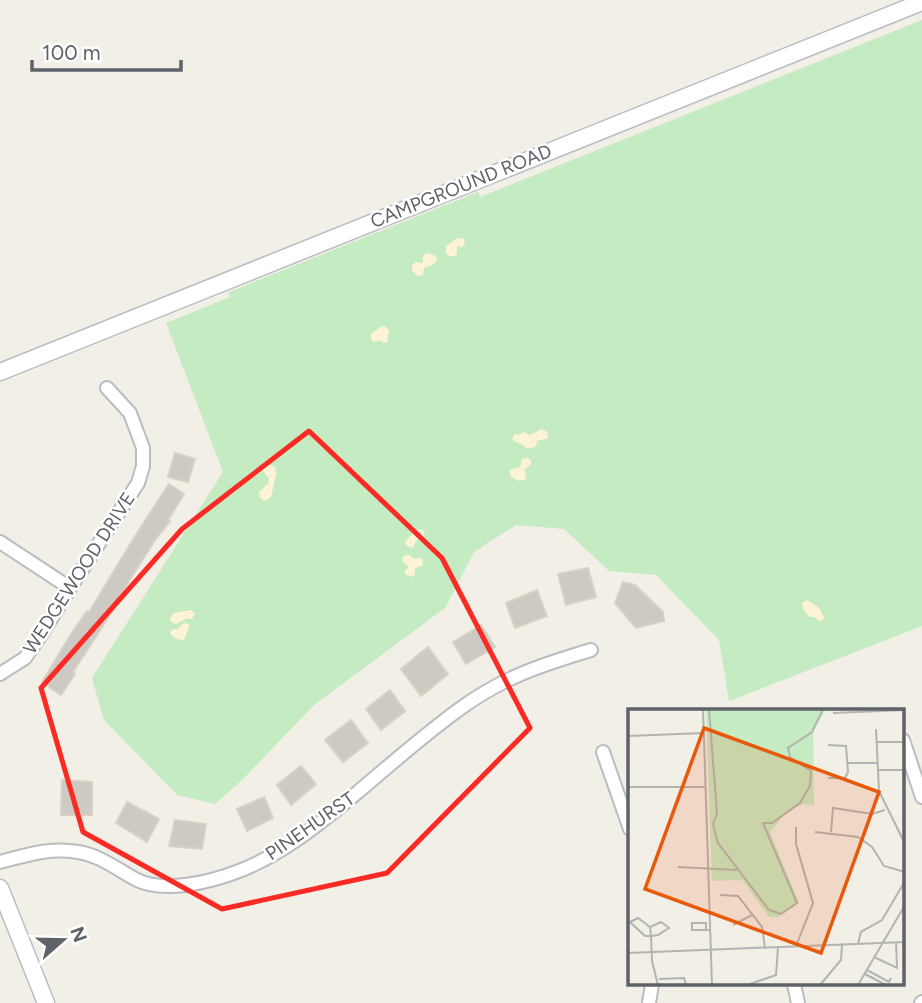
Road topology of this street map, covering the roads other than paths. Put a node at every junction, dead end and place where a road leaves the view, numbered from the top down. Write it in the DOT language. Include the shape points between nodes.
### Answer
graph roads {
  1 [pos="922,2"];
  2 [pos="0,372"];
  3 [pos="107,388"];
  4 [pos="0,542"];
  5 [pos="70,588"];
  6 [pos="591,650"];
  7 [pos="0,674"];
  8 [pos="904,743"];
  9 [pos="603,752"];
  10 [pos="922,797"];
  11 [pos="628,823"];
  12 [pos="0,862"];
  13 [pos="0,888"];
  14 [pos="46,1003"];
  1 -- 2 [label="street, CAMPGROUND ROAD"];
  3 -- 5 [label="street, WEDGEWOOD DRIVE" via="130,413 143,448 144,466 138,483"];
  4 -- 5 [label="street"];
  5 -- 7 [label="street, WEDGEWOOD DRIVE" via="25,658"];
  6 -- 12 [label="street, PINEHURST" via="505,680 462,708 321,823 239,872 195,884 163,886 139,881 80,852 50,850"];
  8 -- 10 [label="street"];
  9 -- 11 [label="street"];
  13 -- 14 [label="street"];
}
